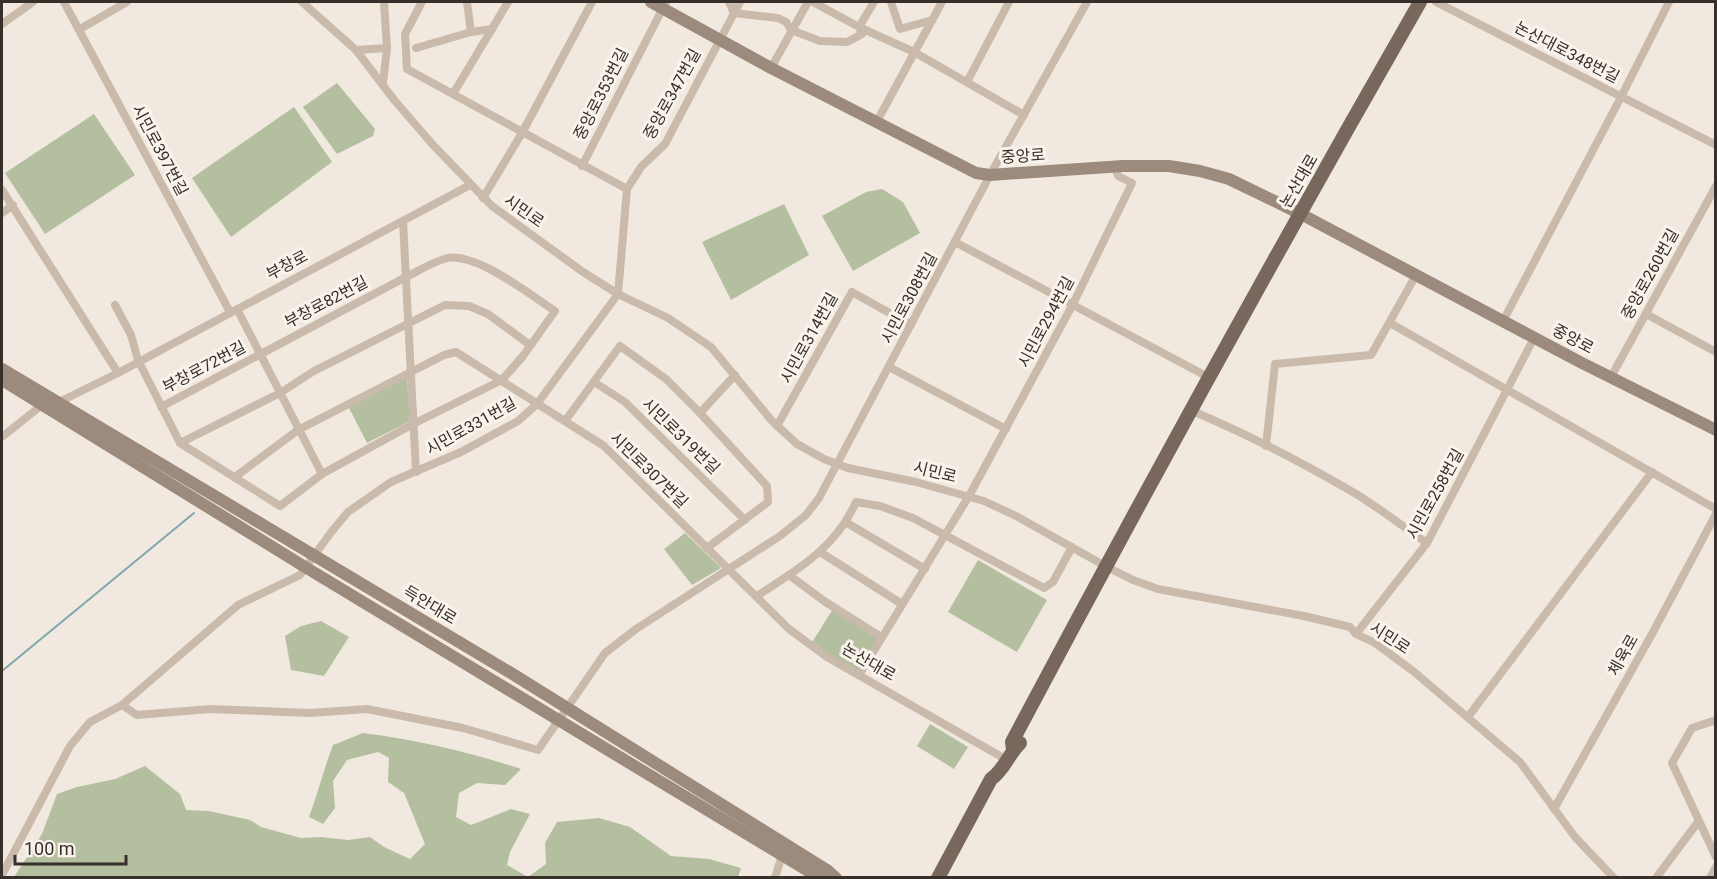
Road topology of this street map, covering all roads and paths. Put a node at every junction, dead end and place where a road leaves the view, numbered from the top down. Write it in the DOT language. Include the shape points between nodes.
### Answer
graph roads {
  1 [pos="33,2"];
  2 [pos="64,2"];
  3 [pos="127,2"];
  4 [pos="302,2"];
  5 [pos="384,2"];
  6 [pos="422,2"];
  7 [pos="467,2"];
  8 [pos="508,2"];
  9 [pos="592,2"];
  10 [pos="729,2"];
  11 [pos="740,2"];
  12 [pos="808,2"];
  13 [pos="813,2"];
  14 [pos="874,2"];
  15 [pos="891,2"];
  16 [pos="942,2"];
  17 [pos="1009,2"];
  18 [pos="1087,2"];
  19 [pos="1420,2"];
  20 [pos="1436,2"];
  21 [pos="1669,2"];
  22 [pos="660,4"];
  23 [pos="734,13"];
  24 [pos="932,20"];
  25 [pos="2,24"];
  26 [pos="859,27"];
  27 [pos="80,29"];
  28 [pos="492,30"];
  29 [pos="791,30"];
  30 [pos="471,32"];
  31 [pos="719,40"];
  32 [pos="387,48"];
  33 [pos="416,48"];
  34 [pos="357,50"];
  35 [pos="914,52"];
  36 [pos="771,68"];
  37 [pos="967,82"];
  38 [pos="383,83"];
  39 [pos="453,94"];
  40 [pos="1622,97"];
  41 [pos="1024,115"];
  42 [pos="876,123"];
  43 [pos="522,133"];
  44 [pos="1716,146"];
  45 [pos="582,166"];
  46 [pos="1115,167"];
  47 [pos="990,175"];
  48 [pos="470,185"];
  49 [pos="1716,186"];
  50 [pos="627,189"];
  51 [pos="2,190"];
  52 [pos="483,198"];
  53 [pos="13,205"];
  54 [pos="2,213"];
  55 [pos="1299,213"];
  56 [pos="403,220"];
  57 [pos="955,242"];
  58 [pos="1416,274"];
  59 [pos="406,277"];
  60 [pos="618,294"];
  61 [pos="1073,304"];
  62 [pos="114,305"];
  63 [pos="233,310"];
  64 [pos="1646,314"];
  65 [pos="1503,321"];
  66 [pos="408,322"];
  67 [pos="1390,322"];
  68 [pos="911,325"];
  69 [pos="1534,338"];
  70 [pos="530,345"];
  71 [pos="1716,352"];
  72 [pos="260,355"];
  73 [pos="138,360"];
  74 [pos="889,368"];
  75 [pos="2,369"];
  76 [pos="411,372"];
  77 [pos="118,373"];
  78 [pos="735,375"];
  79 [pos="1208,377"];
  80 [pos="1611,377"];
  81 [pos="2,380"];
  82 [pos="502,380"];
  83 [pos="594,381"];
  84 [pos="1507,389"];
  85 [pos="280,393"];
  86 [pos="57,403"];
  87 [pos="537,404"];
  88 [pos="42,405"];
  89 [pos="161,407"];
  90 [pos="1190,410"];
  91 [pos="700,412"];
  92 [pos="565,420"];
  93 [pos="413,424"];
  94 [pos="777,426"];
  95 [pos="1006,429"];
  96 [pos="1716,429"];
  97 [pos="298,430"];
  98 [pos="2,437"];
  99 [pos="180,443"];
  100 [pos="1266,446"];
  101 [pos="838,465"];
  102 [pos="416,472"];
  103 [pos="1652,472"];
  104 [pos="322,474"];
  105 [pos="234,477"];
  106 [pos="969,496"];
  107 [pos="1716,509"];
  108 [pos="1716,514"];
  109 [pos="746,520"];
  110 [pos="847,523"];
  111 [pos="945,536"];
  112 [pos="1427,543"];
  113 [pos="707,548"];
  114 [pos="1072,548"];
  115 [pos="820,552"];
  116 [pos="315,556"];
  117 [pos="305,567"];
  118 [pos="1107,567"];
  119 [pos="925,569"];
  120 [pos="730,570"];
  121 [pos="789,574"];
  122 [pos="757,596"];
  123 [pos="902,604"];
  124 [pos="1356,634"];
  125 [pos="881,637"];
  126 [pos="859,675"];
  127 [pos="122,705"];
  128 [pos="568,709"];
  129 [pos="1467,717"];
  130 [pos="559,720"];
  131 [pos="1716,720"];
  132 [pos="1010,755"];
  133 [pos="1000,772"];
  134 [pos="1554,809"];
  135 [pos="1698,822"];
  136 [pos="951,853"];
  137 [pos="782,855"];
  138 [pos="1716,857"];
  139 [pos="1716,867"];
  140 [pos="2,875"];
  141 [pos="827,875"];
  142 [pos="775,878"];
  143 [pos="841,878"];
  144 [pos="932,878"];
  145 [pos="938,878"];
  146 [pos="945,878"];
  147 [pos="1614,878"];
  148 [pos="1656,878"];
  149 [pos="1710,878"];
  1 -- 25 [label="street"];
  2 -- 27 [label="street, 시민로397번길"];
  3 -- 27 [label="street"];
  4 -- 34 [label="street, 시민로"];
  5 -- 32 [label="street"];
  6 -- 39 [label="street, 중앙로353번길" via="405,34 407,69"];
  7 -- 30 [label="street"];
  8 -- 28 [label="street"];
  9 -- 43 [label="street"];
  10 -- 23 [label="street"];
  11 -- 23 [label="street, 중앙로347번길"];
  12 -- 29 [label="street"];
  13 -- 26 [label="street"];
  14 -- 26 [label="street"];
  15 -- 24 [label="street" via="900,29"];
  16 -- 24 [label="street"];
  17 -- 37 [label="street"];
  18 -- 41 [label="street, 시민로308번길"];
  19 -- 55 [label="main road, 논산대로"];
  20 -- 40 [label="street, 논산대로348번길"];
  21 -- 40 [label="street, 논산대로348번길"];
  22 -- 31 [label="street, 중앙로"];
  22 -- 45 [label="street, 중앙로353번길"];
  23 -- 29 [label="street" via="778,18"];
  23 -- 31 [label="street, 중앙로347번길"];
  24 -- 35 [label="street"];
  26 -- 29 [label="street" via="862,34 847,42 820,41"];
  26 -- 35 [label="street"];
  27 -- 63 [label="street, 시민로397번길"];
  28 -- 30 [label="street"];
  28 -- 39 [label="street"];
  29 -- 36 [label="street"];
  30 -- 33 [label="street"];
  31 -- 36 [label="street, 중앙로"];
  31 -- 50 [label="street, 중앙로347번길" via="664,144 641,167"];
  32 -- 34 [label="street"];
  32 -- 38 [label="street"];
  34 -- 38 [label="street, 시민로"];
  35 -- 37 [label="street"];
  35 -- 42 [label="street"];
  36 -- 42 [label="street, 중앙로"];
  37 -- 41 [label="street"];
  38 -- 48 [label="street, 시민로"];
  39 -- 43 [label="street, 중앙로353번길"];
  40 -- 44 [label="street"];
  40 -- 65 [label="street"];
  41 -- 47 [label="street, 시민로308번길"];
  42 -- 47 [label="street, 중앙로" via="976,173"];
  43 -- 45 [label="street, 중앙로353번길"];
  43 -- 52 [label="street"];
  45 -- 50 [label="street"];
  46 -- 47 [label="street, 중앙로"];
  46 -- 55 [label="street, 중앙로" via="1169,166 1200,171 1228,179"];
  46 -- 61 [label="street, 시민로294번길" via="1118,176 1132,183"];
  47 -- 57 [label="street, 시민로308번길"];
  48 -- 52 [label="street, 시민로"];
  48 -- 56 [label="street, 부창로"];
  49 -- 64 [label="street, 중앙로260번길"];
  50 -- 60 [label="street, 중앙로347번길"];
  51 -- 53 [label="street"];
  52 -- 60 [label="street, 시민로"];
  53 -- 54 [label="street"];
  53 -- 77 [label="street"];
  55 -- 58 [label="street, 중앙로"];
  55 -- 79 [label="main road, 논산대로"];
  56 -- 59 [label="street"];
  56 -- 63 [label="street, 부창로"];
  57 -- 61 [label="street, 시민로308번길"];
  57 -- 68 [label="street, 시민로308번길"];
  58 -- 65 [label="street, 중앙로"];
  58 -- 67 [label="street"];
  59 -- 66 [label="street"];
  59 -- 70 [label="street, 부창로82번길" via="446,258 480,263 555,310"];
  59 -- 72 [label="street, 부창로82번길"];
  60 -- 78 [label="street, 시민로" via="692,333 711,347"];
  60 -- 87 [label="street, 시민로331번길"];
  61 -- 79 [label="street"];
  61 -- 95 [label="street, 시민로294번길"];
  62 -- 73 [label="street, 부창로72번길" via="131,335"];
  63 -- 72 [label="street"];
  63 -- 73 [label="street, 부창로"];
  64 -- 71 [label="street"];
  64 -- 80 [label="street, 중앙로260번길"];
  65 -- 69 [label="street, 중앙로"];
  66 -- 70 [label="street" via="445,305 469,306"];
  66 -- 76 [label="street"];
  66 -- 85 [label="street"];
  67 -- 84 [label="street"];
  67 -- 100 [label="street" via="1371,355 1275,364"];
  68 -- 74 [label="street, 시민로308번길"];
  68 -- 94 [label="street, 시민로314번길" via="852,292"];
  69 -- 80 [label="street, 중앙로"];
  69 -- 84 [label="street, 시민로258번길"];
  70 -- 82 [label="street"];
  72 -- 85 [label="street"];
  72 -- 89 [label="street, 부창로72번길"];
  73 -- 77 [label="street, 부창로"];
  73 -- 89 [label="street, 부창로72번길"];
  74 -- 95 [label="street, 시민로308번길"];
  74 -- 101 [label="street, 시민로308번길"];
  75 -- 86 [label="street, 득안대로"];
  76 -- 82 [label="street, 시민로307번길" via="456,352"];
  76 -- 93 [label="street"];
  76 -- 97 [label="street"];
  77 -- 86 [label="street, 부창로"];
  78 -- 91 [label="street, 시민로319번길"];
  78 -- 94 [label="street, 시민로"];
  79 -- 90 [label="main road, 논산대로"];
  80 -- 96 [label="street, 중앙로"];
  81 -- 88 [label="street, 득안대로"];
  82 -- 87 [label="street, 시민로307번길"];
  82 -- 93 [label="street"];
  83 -- 91 [label="street, 시민로319번길" via="620,346 666,379"];
  83 -- 92 [label="street"];
  83 -- 109 [label="street, 시민로319번길" via="625,402"];
  84 -- 103 [label="street"];
  84 -- 112 [label="street, 시민로258번길"];
  85 -- 97 [label="street"];
  85 -- 99 [label="street"];
  86 -- 88 [label="street, 부창로"];
  86 -- 116 [label="street, 득안대로"];
  87 -- 92 [label="street, 시민로307번길"];
  87 -- 102 [label="street, 시민로331번길" via="518,421"];
  88 -- 98 [label="street"];
  88 -- 117 [label="street, 득안대로"];
  89 -- 99 [label="street, 부창로72번길"];
  90 -- 100 [label="street"];
  90 -- 118 [label="main road, 논산대로"];
  91 -- 109 [label="street, 시민로319번길" via="767,486 768,501"];
  92 -- 113 [label="street, 시민로307번길" via="604,446"];
  93 -- 102 [label="street"];
  93 -- 104 [label="street"];
  94 -- 101 [label="street, 시민로" via="808,451"];
  95 -- 106 [label="street, 시민로294번길"];
  97 -- 104 [label="street"];
  97 -- 105 [label="street"];
  99 -- 105 [label="street, 부창로72번길"];
  100 -- 112 [label="street" via="1352,492"];
  101 -- 106 [label="street, 시민로"];
  101 -- 120 [label="street" via="806,515"];
  102 -- 116 [label="street, 시민로331번길" via="391,482 348,512"];
  103 -- 107 [label="street"];
  103 -- 129 [label="street"];
  104 -- 105 [label="street, 부창로72번길" via="279,506"];
  106 -- 111 [label="street, 시민로294번길"];
  106 -- 114 [label="street, 시민로" via="1016,516"];
  108 -- 134 [label="street, 체육로"];
  109 -- 113 [label="street"];
  110 -- 111 [label="street" via="856,502 913,518"];
  110 -- 115 [label="street"];
  110 -- 119 [label="street"];
  111 -- 114 [label="street" via="1044,588 1053,582"];
  111 -- 119 [label="street, 시민로294번길"];
  112 -- 124 [label="street, 시민로258번길"];
  113 -- 120 [label="street, 시민로307번길"];
  114 -- 118 [label="street, 시민로"];
  115 -- 121 [label="street"];
  115 -- 123 [label="street"];
  116 -- 117 [label="street, 시민로331번길"];
  116 -- 128 [label="street, 득안대로"];
  117 -- 127 [label="street, 시민로331번길" via="300,575 238,605"];
  117 -- 130 [label="street, 득안대로"];
  118 -- 124 [label="street, 시민로" via="1158,589 1328,621 1350,627"];
  118 -- 132 [label="main road, 논산대로" via="1012,741"];
  119 -- 123 [label="street, 시민로294번길"];
  120 -- 122 [label="street, 논산대로"];
  120 -- 128 [label="street" via="605,653"];
  121 -- 122 [label="street"];
  121 -- 125 [label="street"];
  122 -- 126 [label="street, 논산대로" via="802,639"];
  123 -- 125 [label="street, 시민로294번길"];
  124 -- 129 [label="street, 시민로" via="1413,671"];
  125 -- 126 [label="street, 시민로294번길"];
  126 -- 132 [label="street, 논산대로"];
  127 -- 130 [label="street" via="137,715 210,709 310,713 367,709 463,728 538,750"];
  127 -- 140 [label="street, 시민로331번길" via="90,722 70,746"];
  128 -- 130 [label="street"];
  128 -- 141 [label="street, 득안대로"];
  129 -- 134 [label="street, 시민로" via="1520,762"];
  130 -- 137 [label="street, 득안대로"];
  131 -- 135 [label="street" via="1692,728 1672,763"];
  132 -- 133 [label="main road, 논산대로"];
  133 -- 136 [label="main road, 논산대로" via="991,779"];
  133 -- 146 [label="main road, 논산대로" via="1000,783"];
  134 -- 147 [label="street, 시민로" via="1587,852"];
  135 -- 138 [label="street"];
  135 -- 148 [label="street"];
  136 -- 144 [label="street"];
  136 -- 145 [label="main road, 논산대로"];
  137 -- 141 [label="street, 득안대로"];
  137 -- 142 [label="street"];
  139 -- 149 [label="street"];
  141 -- 143 [label="street"];
}
